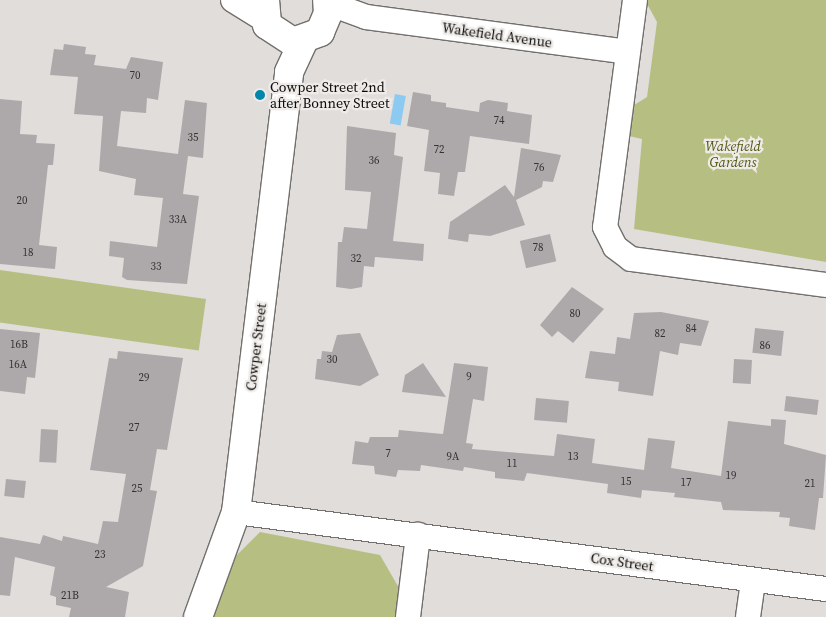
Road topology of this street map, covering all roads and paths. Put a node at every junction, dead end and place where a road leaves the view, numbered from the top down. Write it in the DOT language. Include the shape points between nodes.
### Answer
graph roads {
  1 [pos="233,0"];
  2 [pos="635,0"];
  3 [pos="327,9"];
  4 [pos="268,18"];
  5 [pos="303,42"];
  6 [pos="628,52"];
  7 [pos="289,72"];
  8 [pos="826,285"];
  9 [pos="236,512"];
  10 [pos="418,536"];
  11 [pos="753,580"];
  12 [pos="826,589"];
  13 [pos="198,617"];
  14 [pos="408,617"];
  15 [pos="748,617"];
  1 -- 4 [label="street"];
  2 -- 6 [label="street"];
  3 -- 5 [label="street"];
  3 -- 6 [label="street, Wakefield Avenue"];
  4 -- 5 [label="street"];
  4 -- 7 [label="street, Cowper Street"];
  5 -- 7 [label="street, Cowper Street"];
  6 -- 8 [label="street" via="605,227 615,247 632,259"];
  7 -- 9 [label="street, Cowper Street"];
  9 -- 10 [label="street, Cox Street"];
  9 -- 13 [label="street, Cowper Street"];
  10 -- 11 [label="street, Cox Street"];
  10 -- 14 [label="street"];
  11 -- 12 [label="street, Cox Street"];
  11 -- 15 [label="street"];
}
